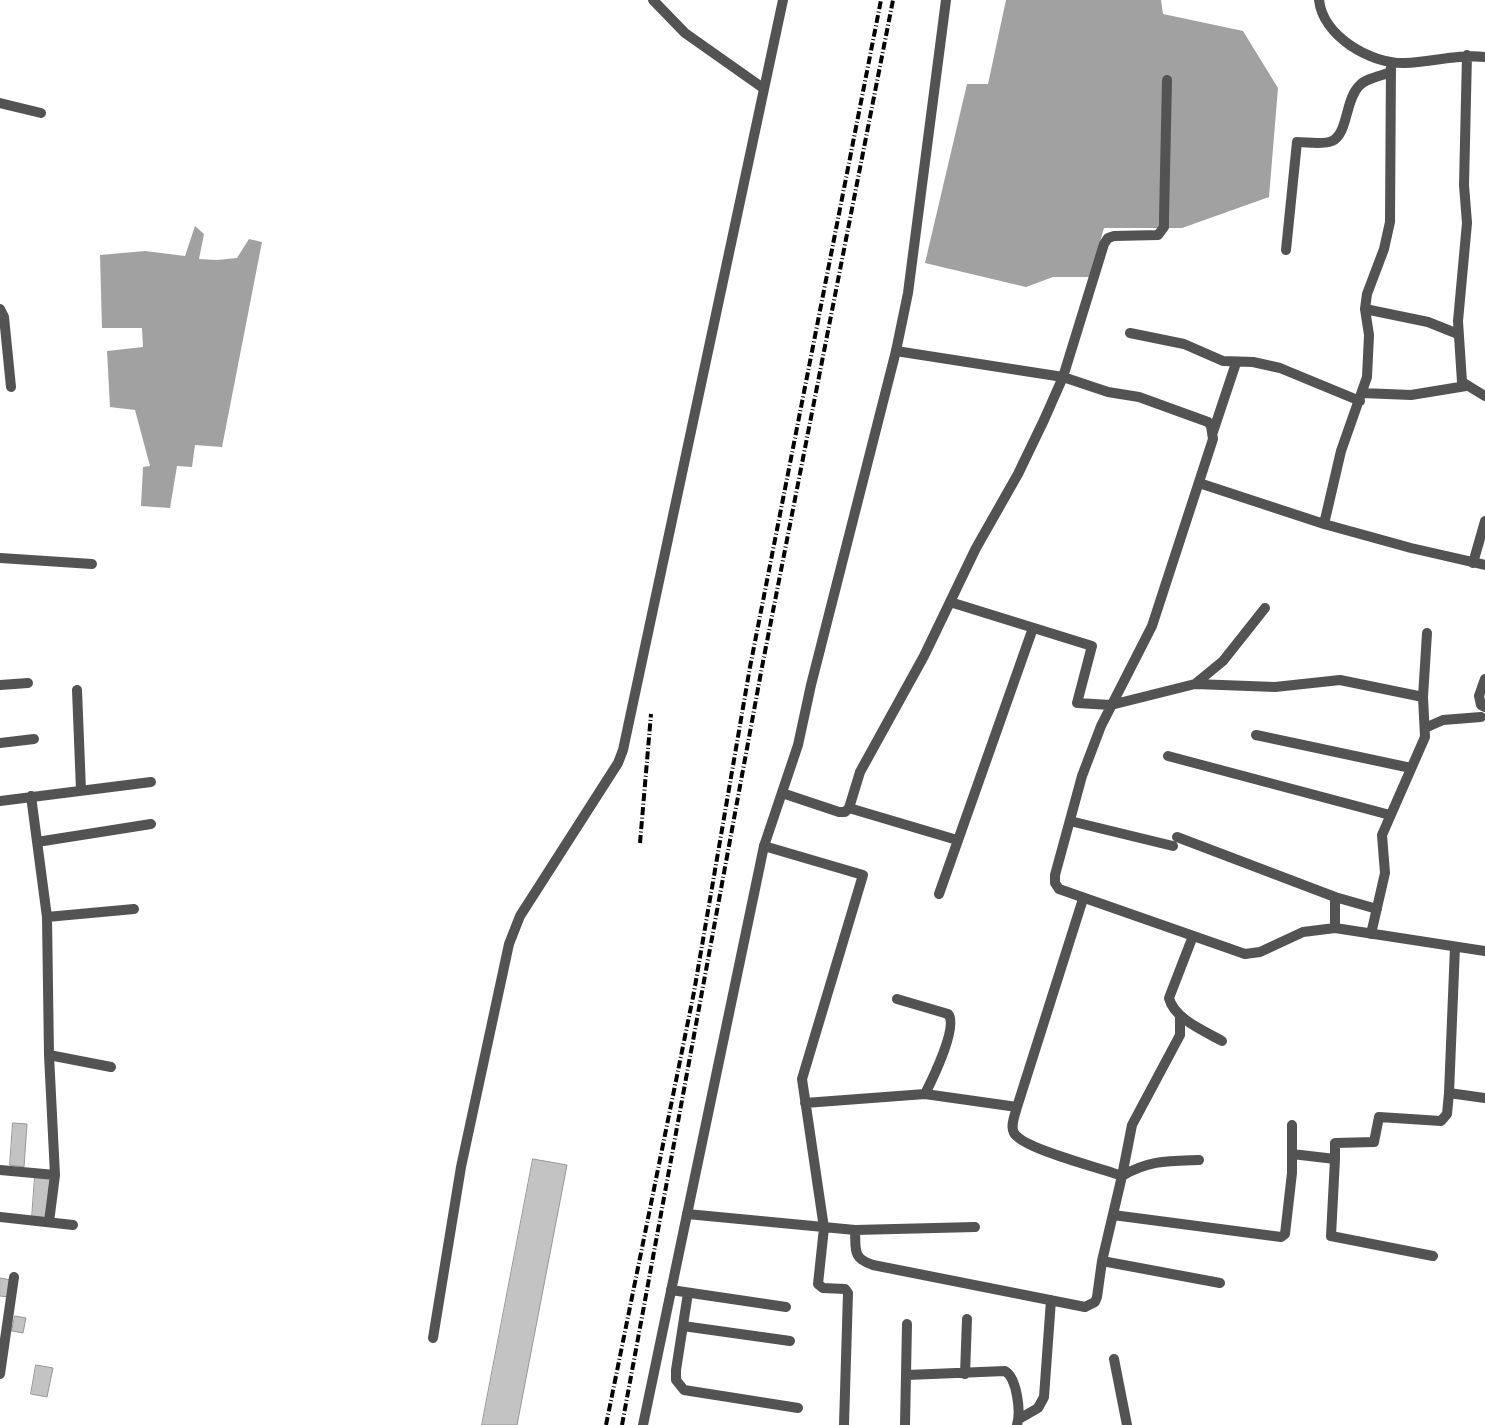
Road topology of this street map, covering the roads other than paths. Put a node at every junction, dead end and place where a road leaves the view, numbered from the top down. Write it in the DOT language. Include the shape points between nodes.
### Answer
graph roads {
  1 [pos="653,0"];
  2 [pos="784,0"];
  3 [pos="946,0"];
  4 [pos="1319,0"];
  5 [pos="1466,55"];
  6 [pos="1485,57"];
  7 [pos="1391,67"];
  8 [pos="1167,80"];
  9 [pos="763,88"];
  10 [pos="0,104"];
  11 [pos="41,113"];
  12 [pos="1286,250"];
  13 [pos="1365,308"];
  14 [pos="0,309"];
  15 [pos="1130,333"];
  16 [pos="1458,334"];
  17 [pos="896,351"];
  18 [pos="1236,362"];
  19 [pos="1062,377"];
  20 [pos="1466,386"];
  21 [pos="11,388"];
  22 [pos="1485,396"];
  23 [pos="1361,397"];
  24 [pos="1213,432"];
  25 [pos="1199,483"];
  26 [pos="1485,521"];
  27 [pos="1324,524"];
  28 [pos="0,558"];
  29 [pos="1473,563"];
  30 [pos="92,564"];
  31 [pos="1485,565"];
  32 [pos="950,602"];
  33 [pos="1266,608"];
  34 [pos="1033,628"];
  35 [pos="1427,632"];
  36 [pos="1485,679"];
  37 [pos="28,683"];
  38 [pos="1195,684"];
  39 [pos="0,685"];
  40 [pos="77,690"];
  41 [pos="1423,697"];
  42 [pos="1111,705"];
  43 [pos="1483,712"];
  44 [pos="1425,728"];
  45 [pos="1256,735"];
  46 [pos="34,739"];
  47 [pos="0,743"];
  48 [pos="1168,756"];
  49 [pos="1411,768"];
  50 [pos="151,782"];
  51 [pos="81,790"];
  52 [pos="782,793"];
  53 [pos="31,796"];
  54 [pos="0,801"];
  55 [pos="849,808"];
  56 [pos="1390,815"];
  57 [pos="1070,821"];
  58 [pos="151,824"];
  59 [pos="957,840"];
  60 [pos="37,842"];
  61 [pos="764,846"];
  62 [pos="939,894"];
  63 [pos="1335,897"];
  64 [pos="1083,898"];
  65 [pos="134,909"];
  66 [pos="1377,909"];
  67 [pos="47,917"];
  68 [pos="1335,928"];
  69 [pos="1372,934"];
  70 [pos="1193,936"];
  71 [pos="1455,947"];
  72 [pos="1485,951"];
  73 [pos="897,999"];
  74 [pos="1180,1015"];
  75 [pos="1222,1041"];
  76 [pos="49,1055"];
  77 [pos="110,1067"];
  78 [pos="1449,1093"];
  79 [pos="925,1094"];
  80 [pos="1485,1098"];
  81 [pos="805,1103"];
  82 [pos="1017,1107"];
  83 [pos="1292,1125"];
  84 [pos="1292,1154"];
  85 [pos="1199,1160"];
  86 [pos="1335,1160"];
  87 [pos="0,1170"];
  88 [pos="55,1175"];
  89 [pos="1122,1176"];
  90 [pos="687,1214"];
  91 [pos="1114,1214"];
  92 [pos="0,1217"];
  93 [pos="49,1222"];
  94 [pos="73,1225"];
  95 [pos="975,1227"];
  96 [pos="824,1228"];
  97 [pos="855,1230"];
  98 [pos="1433,1256"];
  99 [pos="1102,1261"];
  100 [pos="14,1277"];
  101 [pos="1220,1283"];
  102 [pos="671,1290"];
  103 [pos="688,1293"];
  104 [pos="1051,1300"];
  105 [pos="786,1307"];
  106 [pos="966,1319"];
  107 [pos="907,1324"];
  108 [pos="682,1326"];
  109 [pos="3,1328"];
  110 [pos="433,1338"];
  111 [pos="790,1341"];
  112 [pos="1114,1359"];
  113 [pos="0,1374"];
  114 [pos="965,1374"];
  115 [pos="907,1375"];
  116 [pos="798,1408"];
  117 [pos="1018,1422"];
  118 [pos="643,1425"];
  119 [pos="844,1425"];
  120 [pos="905,1425"];
  121 [pos="1127,1425"];
  1 -- 9 [label="street" via="685,33"];
  2 -- 9 [label="street"];
  3 -- 17 [label="street" via="908,293"];
  4 -- 7 [label="street" via="1322,17 1336,35"];
  5 -- 6 [label="street"];
  5 -- 7 [label="street"];
  5 -- 16 [label="street" via="1464,185 1467,222"];
  7 -- 12 [label="street" via="1358,87 1339,136 1330,142 1297,142"];
  7 -- 13 [label="street" via="1390,222"];
  8 -- 19 [label="street" via="1164,227 1158,235 1108,238"];
  9 -- 110 [label="street" via="623,750 618,763 520,916 509,944 461,1167"];
  10 -- 11 [label="street"];
  13 -- 16 [label="street" via="1428,322"];
  13 -- 23 [label="street" via="1367,377"];
  14 -- 21 [label="street" via="4,317"];
  15 -- 18 [label="street" via="1184,344 1223,361"];
  16 -- 20 [label="street" via="1461,377"];
  17 -- 19 [label="street"];
  17 -- 52 [label="street" via="798,745"];
  18 -- 23 [label="street" via="1280,368"];
  18 -- 24 [label="street"];
  19 -- 24 [label="street" via="1139,398 1208,422"];
  19 -- 32 [label="street" via="1021,467"];
  20 -- 22 [label="street"];
  20 -- 23 [label="street" via="1411,395"];
  23 -- 27 [label="street" via="1341,451"];
  24 -- 25 [label="street"];
  25 -- 27 [label="street"];
  25 -- 42 [label="street" via="1152,626"];
  26 -- 29 [label="street"];
  27 -- 29 [label="street"];
  28 -- 30 [label="street"];
  29 -- 31 [label="street"];
  32 -- 34 [label="street"];
  32 -- 55 [label="street" via="860,772"];
  33 -- 38 [label="street" via="1223,662"];
  34 -- 42 [label="street" via="1092,646 1077,703"];
  34 -- 59 [label="street"];
  35 -- 41 [label="street"];
  36 -- 43 [label="street" via="1479,696"];
  37 -- 39 [label="street"];
  38 -- 41 [label="street" via="1275,687 1340,680"];
  38 -- 42 [label="street"];
  40 -- 51 [label="street"];
  41 -- 44 [label="street"];
  42 -- 57 [label="street" via="1082,776"];
  43 -- 44 [label="street" via="1443,720"];
  44 -- 49 [label="street" via="1422,745"];
  45 -- 49 [label="street"];
  46 -- 47 [label="street"];
  48 -- 56 [label="street"];
  49 -- 56 [label="street"];
  50 -- 51 [label="street"];
  51 -- 53 [label="street"];
  52 -- 55 [label="street" via="839,812"];
  52 -- 61 [label="street"];
  53 -- 54 [label="street"];
  53 -- 60 [label="street"];
  55 -- 59 [label="street"];
  56 -- 66 [label="street" via="1382,835 1385,873"];
  57 -- 63 [label="street" via="1175,842"];
  57 -- 64 [label="street" via="1055,875 1056,883 1059,889"];
  58 -- 60 [label="street"];
  59 -- 62 [label="street"];
  60 -- 67 [label="street"];
  61 -- 81 [label="street" via="863,875 802,1079"];
  61 -- 90 [label="street"];
  63 -- 66 [label="street"];
  63 -- 68 [label="street"];
  64 -- 70 [label="street"];
  64 -- 82 [label="street"];
  65 -- 67 [label="street"];
  66 -- 69 [label="street"];
  67 -- 76 [label="street"];
  68 -- 69 [label="street"];
  68 -- 70 [label="street" via="1303,932 1252,954"];
  69 -- 71 [label="street"];
  70 -- 74 [label="street" via="1170,998 1171,1006"];
  71 -- 72 [label="street"];
  71 -- 78 [label="street"];
  73 -- 79 [label="street" via="952,1017 941,1060"];
  74 -- 75 [label="street"];
  74 -- 89 [label="street" via="1180,1035 1132,1125"];
  76 -- 77 [label="street"];
  76 -- 88 [label="street"];
  78 -- 80 [label="street"];
  78 -- 86 [label="street" via="1447,1114 1441,1121 1379,1117 1374,1142 1335,1143"];
  79 -- 81 [label="street"];
  79 -- 82 [label="street"];
  81 -- 96 [label="street"];
  82 -- 89 [label="street" via="1013,1131 1018,1138 1049,1153"];
  83 -- 84 [label="street"];
  84 -- 86 [label="street"];
  84 -- 91 [label="street" via="1285,1234 1281,1237"];
  85 -- 89 [label="street" via="1161,1161 1139,1166"];
  86 -- 98 [label="street" via="1331,1236"];
  87 -- 88 [label="street"];
  88 -- 93 [label="street"];
  89 -- 91 [label="street"];
  90 -- 96 [label="street"];
  90 -- 102 [label="street"];
  91 -- 99 [label="street"];
  92 -- 93 [label="street"];
  93 -- 94 [label="street"];
  95 -- 97 [label="street"];
  96 -- 97 [label="street"];
  96 -- 119 [label="street" via="818,1284 823,1288 844,1289 848,1293"];
  97 -- 104 [label="street" via="860,1261"];
  99 -- 101 [label="street"];
  99 -- 104 [label="street" via="1097,1297 1092,1304 1085,1307"];
  100 -- 109 [label="street"];
  102 -- 103 [label="street"];
  102 -- 118 [label="street"];
  103 -- 105 [label="street"];
  103 -- 108 [label="street"];
  104 -- 117 [label="street" via="1044,1397 1038,1408"];
  106 -- 114 [label="street"];
  107 -- 115 [label="street"];
  108 -- 111 [label="street"];
  108 -- 116 [label="street" via="676,1380 684,1390"];
  109 -- 113 [label="street"];
  112 -- 121 [label="street"];
  114 -- 115 [label="street"];
  114 -- 117 [label="street" via="999,1371 1010,1374"];
  115 -- 120 [label="street"];
}
